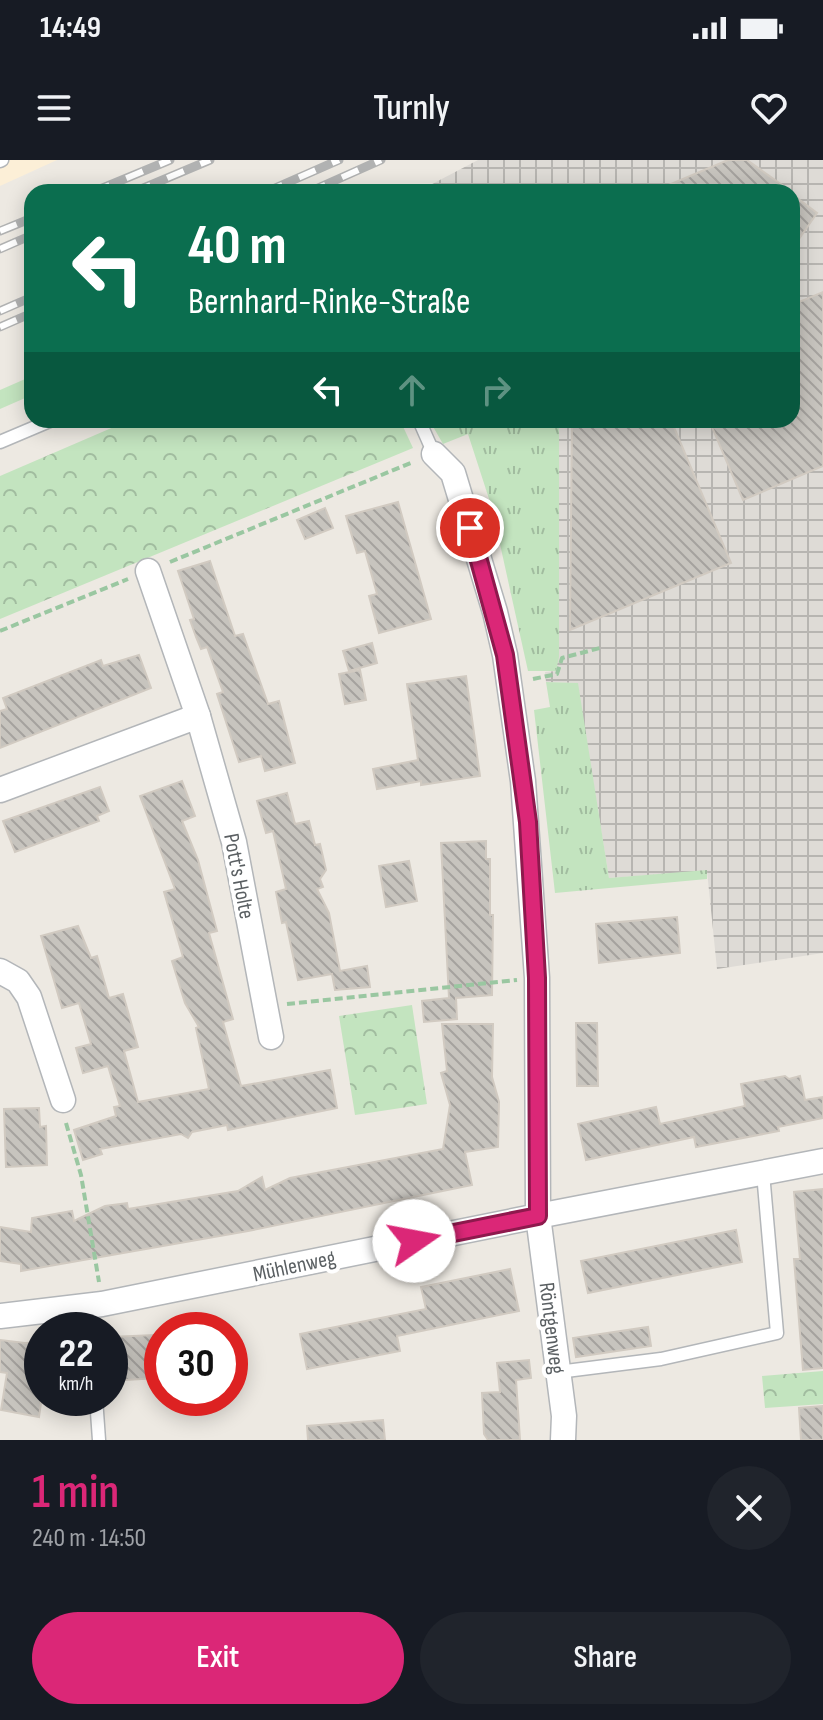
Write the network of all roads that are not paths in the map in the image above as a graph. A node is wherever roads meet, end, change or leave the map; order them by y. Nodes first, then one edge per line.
1 (33, 428) edge
2 (423, 428) edge
3 (0, 442) edge
4 (434, 454) joint
5 (148, 571) road end
6 (198, 716) junction
7 (0, 790) edge
8 (0, 971) edge
9 (271, 1037) dead end
10 (63, 1100) road end
11 (823, 1161) edge
12 (763, 1173) junction
13 (538, 1216) junction
14 (95, 1305) junction
15 (94, 1312) edge
16 (0, 1316) edge
17 (558, 1372) junction
18 (97, 1416) edge
19 (99, 1440) edge
20 (563, 1440) edge

1 - 3 lane
2 - 4 lane
4 - 13 street, Röntgenweg
5 - 6 street, Pott's Holte
6 - 7 street
6 - 9 street, Pott's Holte
8 - 10 street
11 - 12 street, Mühlenweg
12 - 13 street, Mühlenweg
12 - 17 lane
13 - 14 street, Mühlenweg
13 - 17 street, Röntgenweg
14 - 15 lane
14 - 16 street, Mühlenweg
17 - 20 street, Röntgenweg
18 - 19 lane

